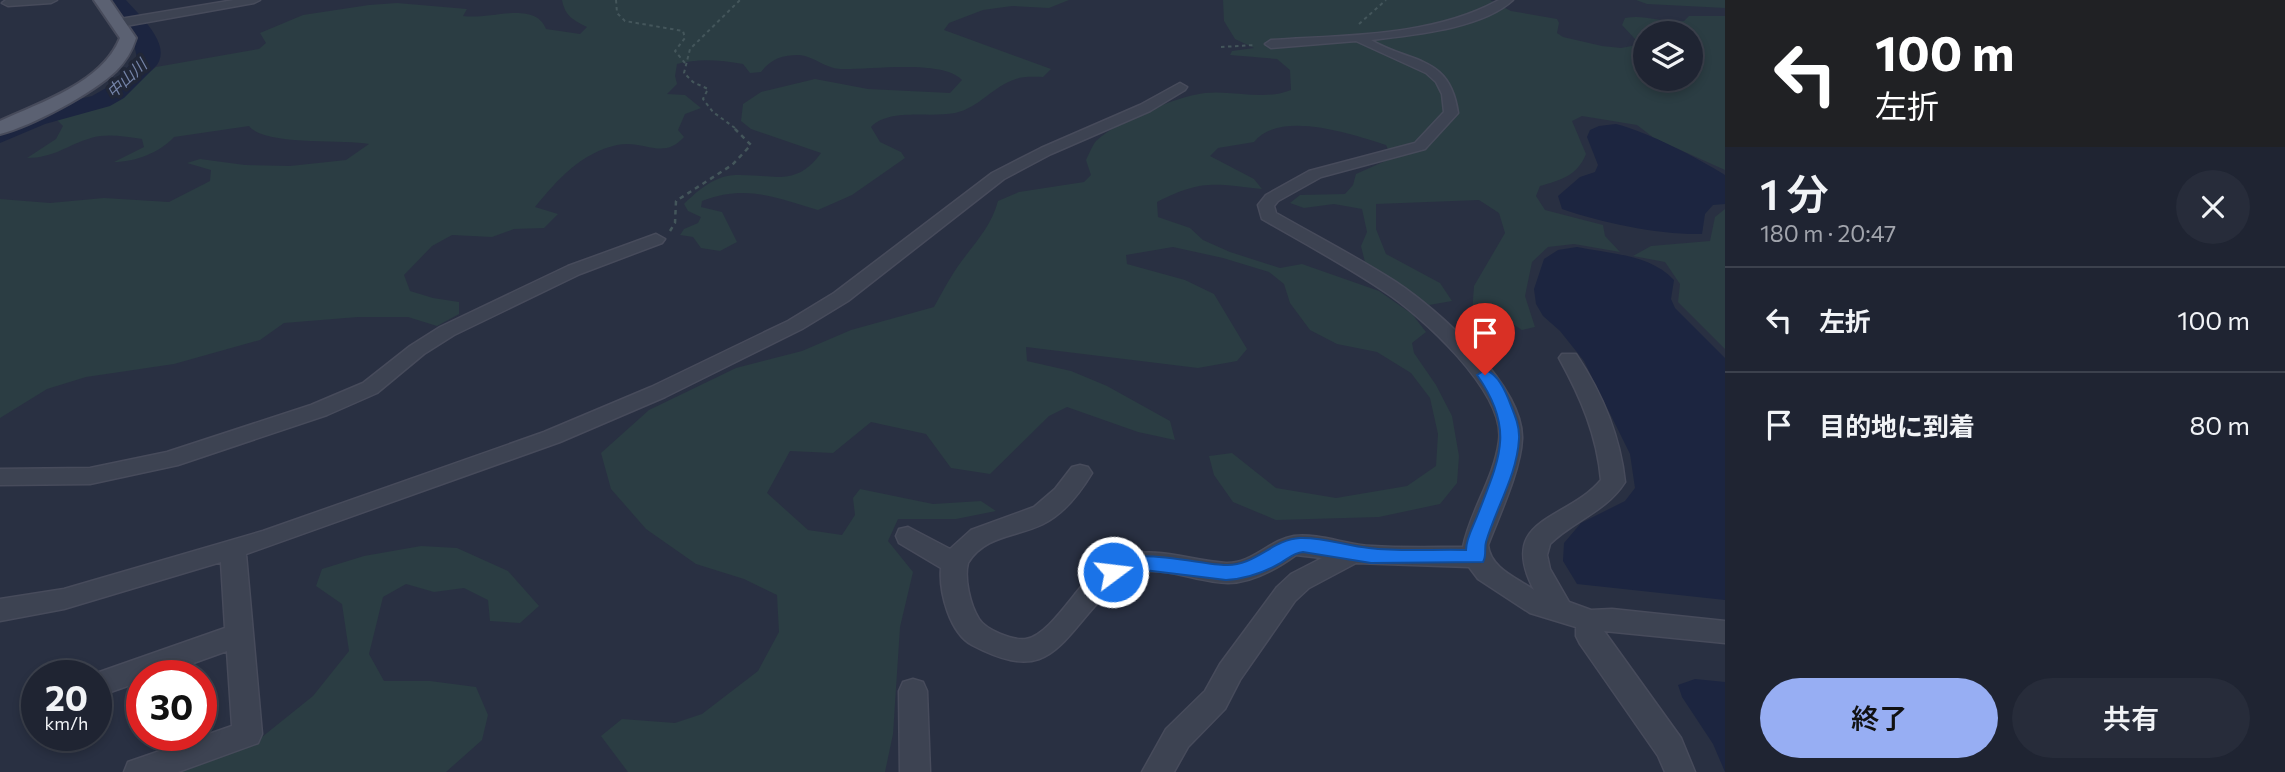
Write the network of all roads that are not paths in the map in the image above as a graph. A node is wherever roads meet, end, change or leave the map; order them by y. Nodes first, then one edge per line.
1 (51, 0) edge
2 (102, 0) edge
3 (254, 0) edge
4 (1507, 0) edge
5 (3, 5) edge
6 (131, 21) junction
7 (1358, 37) junction
8 (1271, 44) road end
9 (1180, 87) dead end
10 (4, 124) edge
11 (656, 239) road end
12 (1569, 358) dead end
13 (1080, 473) dead end
14 (0, 477) edge
15 (908, 536) dead end
16 (233, 549) junction
17 (1353, 553) junction
18 (1476, 557) junction
19 (954, 565) junction
20 (0, 610) edge
21 (1560, 610) junction
22 (1590, 621) junction
23 (1725, 632) edge
24 (240, 635) junction
25 (112, 679) edge
26 (913, 691) dead end
27 (139, 772) edge
28 (915, 772) edge
29 (1157, 772) edge
30 (1681, 772) edge

1 - 5 street
2 - 6 main road
3 - 6 street
4 - 7 street
6 - 10 main road
7 - 8 street
7 - 18 street
9 - 16 street
11 - 14 street
12 - 21 street
13 - 19 street
15 - 19 street
16 - 20 street
16 - 24 street
17 - 18 street
17 - 19 street
17 - 29 street
18 - 21 street
21 - 22 street
22 - 23 street
22 - 30 street
24 - 25 street
24 - 27 street
26 - 28 street

